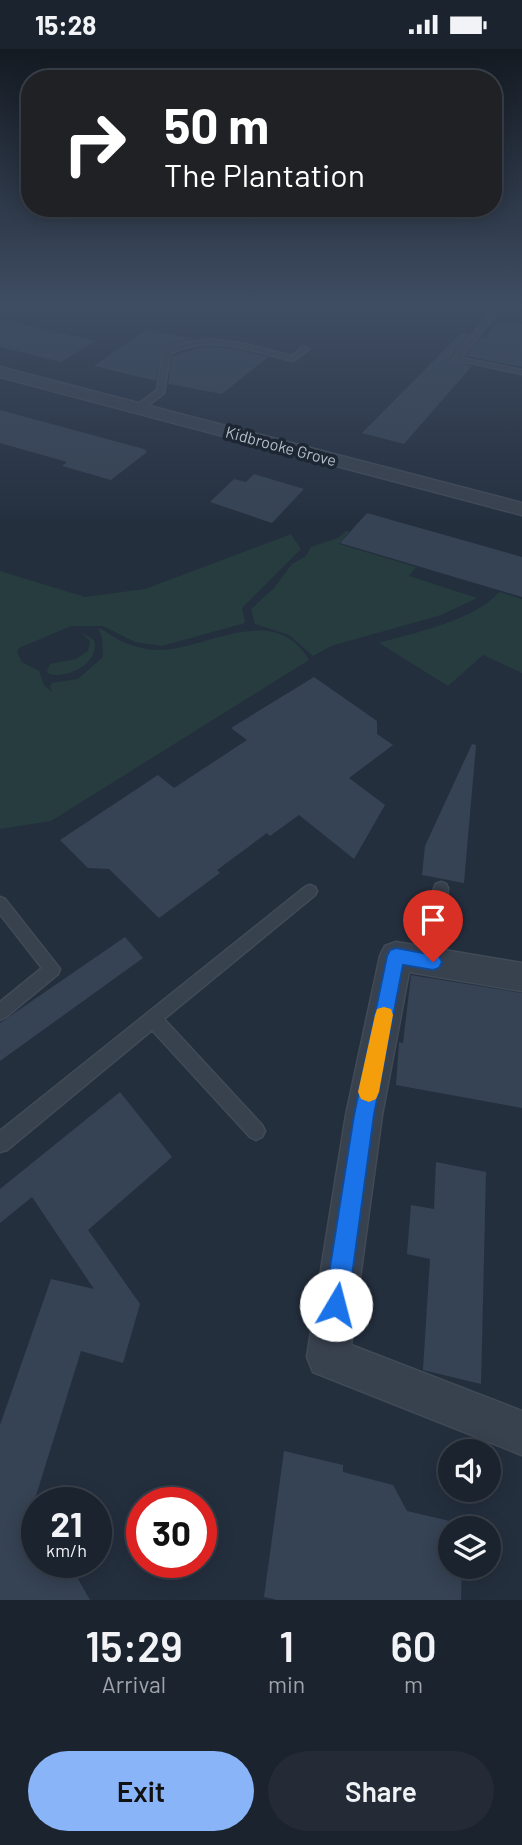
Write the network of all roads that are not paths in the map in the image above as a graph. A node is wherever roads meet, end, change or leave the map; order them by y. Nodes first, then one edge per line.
1 (25, 378) edge
2 (163, 378) edge
3 (139, 408) junction
4 (522, 509) edge
5 (441, 888) dead end
6 (310, 891) dead end
7 (0, 903) edge
8 (433, 962) junction
9 (522, 977) edge
10 (0, 1012) edge
11 (153, 1019) junction
12 (256, 1131) dead end
13 (0, 1143) edge
14 (522, 1433) edge

1 - 3 street, Kidbrooke Grove
2 - 3 lane
3 - 4 street, Kidbrooke Grove
5 - 8 lane
6 - 11 lane
7 - 10 lane
8 - 9 street
8 - 14 street
11 - 12 lane
11 - 13 lane

